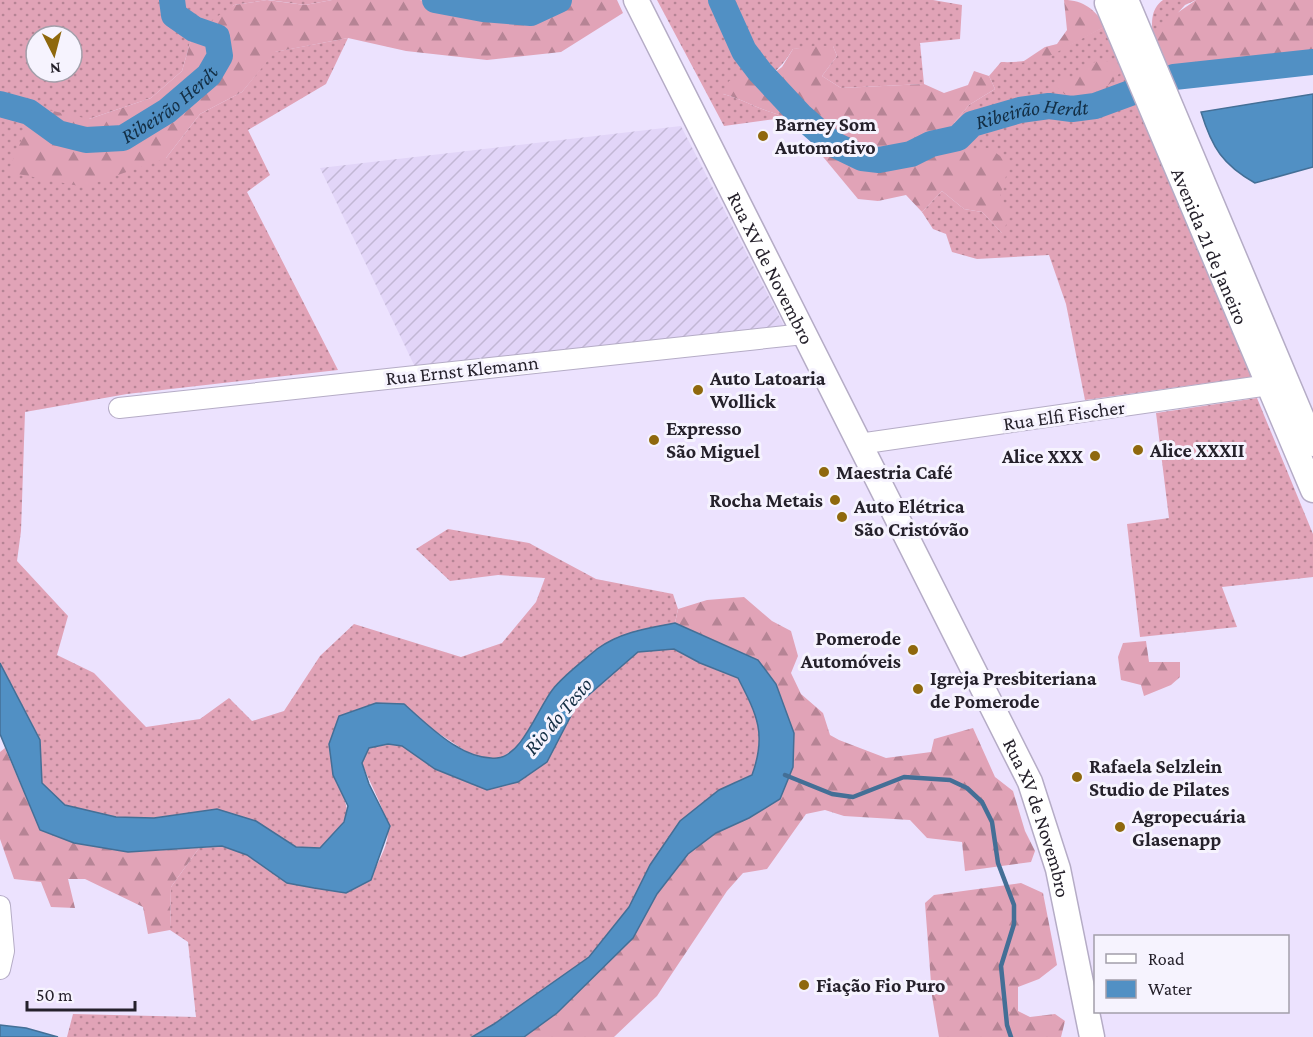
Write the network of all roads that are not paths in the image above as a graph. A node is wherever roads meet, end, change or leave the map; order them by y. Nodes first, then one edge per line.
1 (636, 0) edge
2 (1116, 1) edge
3 (1157, 97) junction
4 (804, 334) junction
5 (1269, 385) junction
6 (119, 408) dead end
7 (859, 444) junction
8 (1313, 444) edge
9 (1313, 490) edge
10 (0, 906) edge
11 (0, 969) edge
12 (1092, 1037) edge

1 - 4 main road, Rua XV de Novembro
2 - 3 main road, Avenida 21 de Janeiro
3 - 5 main road, Avenida 21 de Janeiro
3 - 8 main road, Avenida 21 de Janeiro
4 - 6 street, Rua Ernst Klemann
4 - 7 main road, Rua XV de Novembro
5 - 7 street, Rua Elfi Fischer
5 - 9 main road, Avenida 21 de Janeiro
7 - 12 main road, Rua XV de Novembro
10 - 11 street

